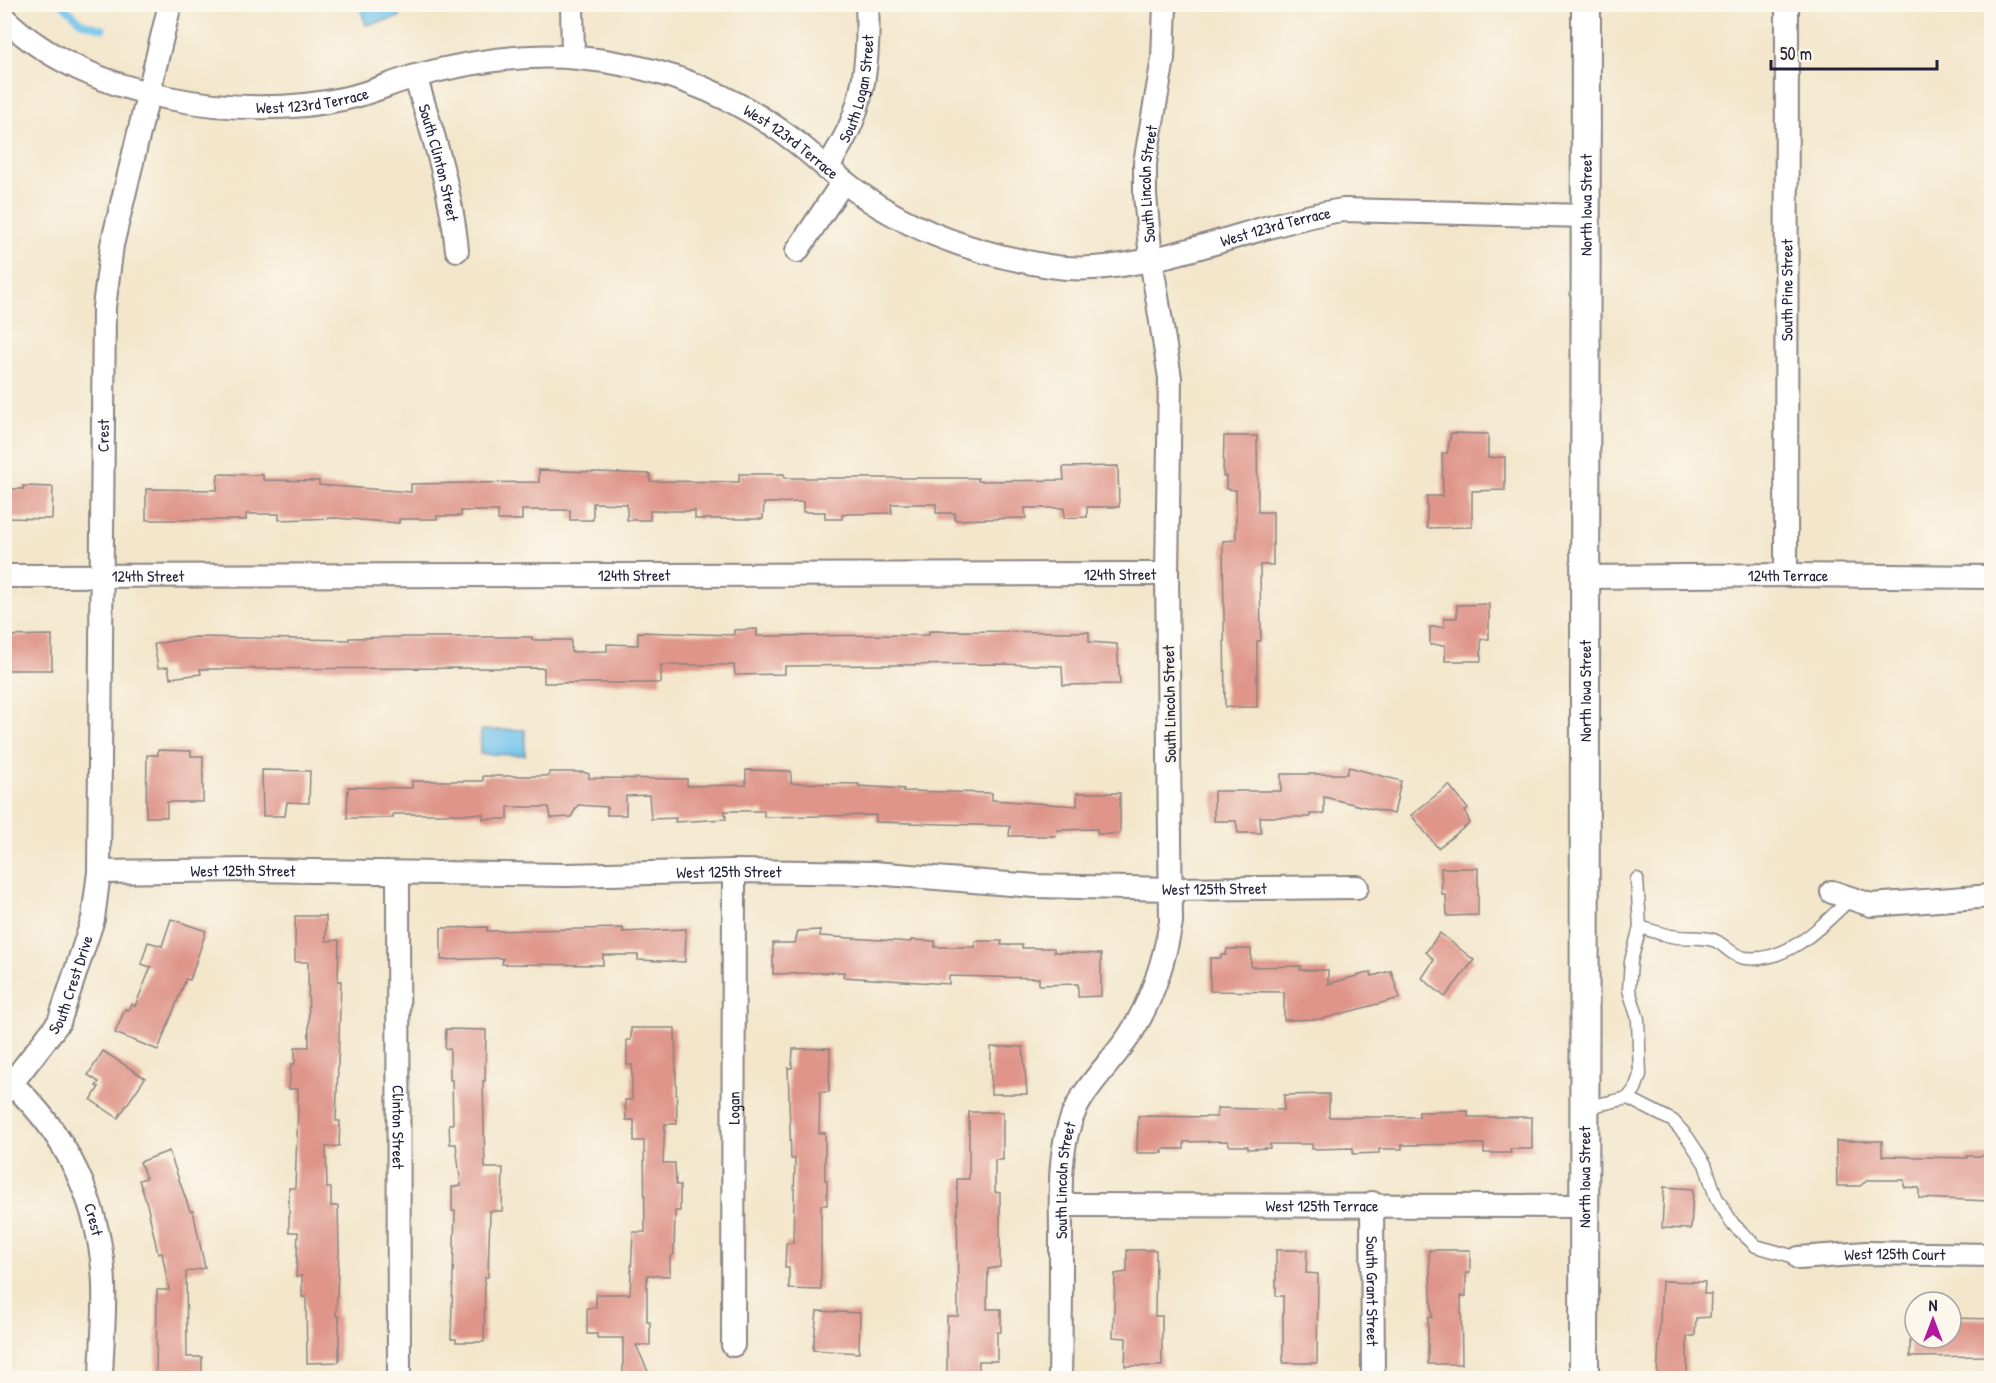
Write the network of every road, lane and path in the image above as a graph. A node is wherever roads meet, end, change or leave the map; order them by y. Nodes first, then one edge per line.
1 (170, 4) edge
2 (572, 4) edge
3 (867, 4) edge
4 (1166, 4) edge
5 (1586, 4) edge
6 (1787, 4) edge
7 (4, 18) edge
8 (573, 57) junction
9 (415, 76) junction
10 (150, 92) junction
11 (835, 176) junction
12 (1586, 216) junction
13 (457, 250) dead end
14 (797, 251) dead end
15 (1151, 259) junction
16 (1167, 574) junction
17 (1786, 574) junction
18 (4, 576) edge
19 (102, 576) junction
20 (1586, 577) junction
21 (1992, 577) edge
22 (734, 871) junction
23 (99, 872) junction
24 (398, 873) junction
25 (1637, 879) dead end
26 (1358, 887) dead end
27 (1171, 889) junction
28 (1841, 895) joint
29 (1992, 896) edge
30 (1640, 927) junction
31 (7, 1085) edge
32 (1628, 1098) junction
33 (1584, 1108) junction
34 (1372, 1203) junction
35 (1061, 1205) junction
36 (1584, 1206) junction
37 (1992, 1255) edge
38 (1799, 1258) joint
39 (733, 1345) dead end
40 (101, 1378) edge
41 (399, 1378) edge
42 (1060, 1378) edge
43 (1373, 1378) edge
44 (1584, 1378) edge

1 - 10 street, Crest
2 - 8 street
3 - 11 street, South Logan Street
4 - 15 street, South Lincoln Street
5 - 12 street, North Iowa Street
6 - 17 street, South Pine Street
7 - 10 street, West 123rd Terrace
8 - 9 street, West 123rd Terrace
8 - 11 street, West 123rd Terrace
9 - 10 street, West 123rd Terrace
9 - 13 street, South Clinton Street
10 - 19 street, Crest
11 - 14 street, South Logan Street
11 - 15 street, West 123rd Terrace
12 - 15 street, West 123rd Terrace
12 - 20 street, North Iowa Street
15 - 16 street, South Lincoln Street
16 - 19 street, 124th Street
16 - 27 street, South Lincoln Street
17 - 20 street, 124th Terrace
17 - 21 street, 124th Terrace
18 - 19 street, 124th Street
19 - 23 street, Crest
20 - 33 street, North Iowa Street
22 - 24 street, West 125th Street
22 - 27 street, West 125th Street
22 - 39 street, Logan
23 - 24 street, West 125th Street
23 - 31 street, South Crest Drive
24 - 41 street, Clinton Street
25 - 30 lane
26 - 27 street, West 125th Street
27 - 35 street, South Lincoln Street
28 - 29 street
28 - 30 lane
30 - 32 lane
31 - 40 street, Crest
32 - 33 lane
32 - 38 lane
33 - 36 street, North Iowa Street
34 - 35 street, West 125th Terrace
34 - 36 street, West 125th Terrace
34 - 43 street, South Grant Street
35 - 42 street, South Lincoln Street
36 - 44 street, North Iowa Street
37 - 38 street, West 125th Court

